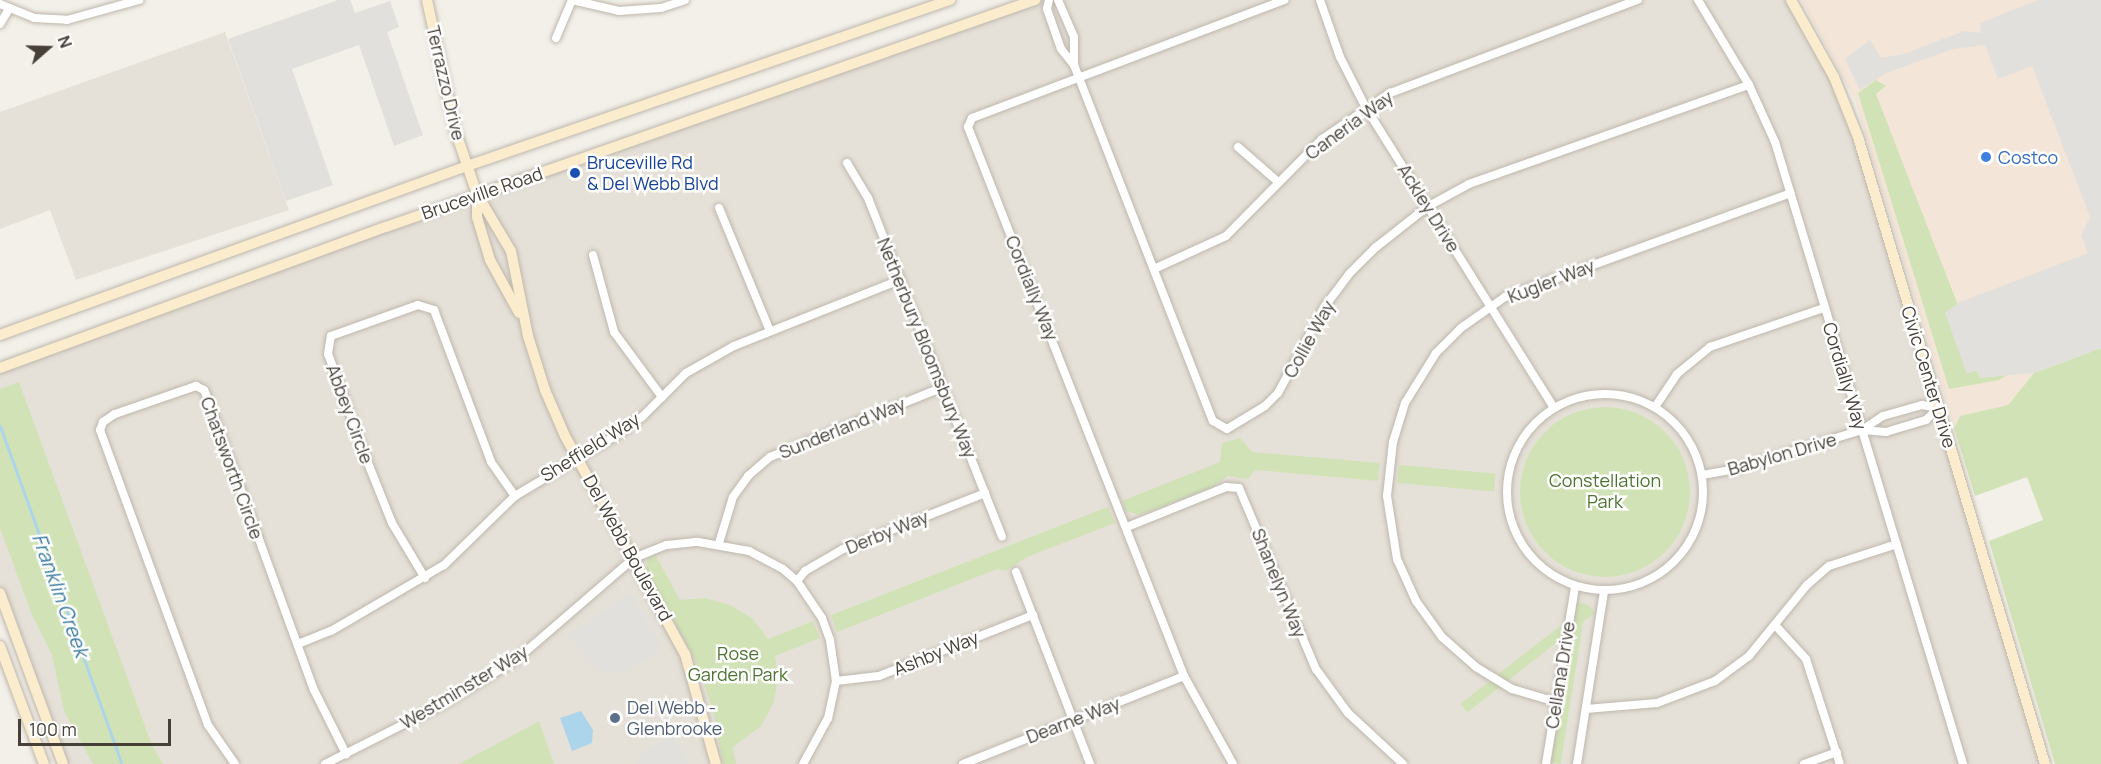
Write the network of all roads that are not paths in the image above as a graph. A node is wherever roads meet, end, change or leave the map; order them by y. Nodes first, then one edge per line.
1 (139, 0) edge
2 (428, 0) edge
3 (572, 0) edge
4 (685, 0) edge
5 (950, 0) edge
6 (1035, 0) edge
7 (1049, 0) edge
8 (1058, 0) edge
9 (1284, 0) edge
10 (1320, 0) edge
11 (1638, 0) edge
12 (1698, 0) edge
13 (1791, 0) edge
14 (0, 4) edge
15 (9, 9) junction
16 (0, 24) edge
17 (556, 38) dead end
18 (1074, 65) junction
19 (1078, 77) junction
20 (1749, 85) junction
21 (1366, 108) junction
22 (1238, 147) dead end
23 (847, 163) dead end
24 (467, 166) junction
25 (1277, 181) junction
26 (477, 194) junction
27 (1791, 194) junction
28 (1427, 207) junction
29 (719, 208) dead end
30 (593, 255) dead end
31 (1154, 269) junction
32 (900, 280) junction
33 (1491, 306) junction
34 (1824, 308) junction
35 (770, 331) junction
36 (0, 335) edge
37 (528, 336) junction
38 (0, 368) edge
39 (943, 387) junction
40 (662, 396) junction
41 (1554, 408) junction
42 (1655, 408) junction
43 (1938, 408) junction
44 (1862, 430) junction
45 (577, 457) junction
46 (1702, 474) junction
47 (985, 493) junction
48 (515, 495) junction
49 (1127, 527) junction
50 (1002, 536) dead end
51 (719, 543) junction
52 (1897, 544) junction
53 (634, 558) junction
54 (1016, 572) dead end
55 (425, 578) junction
56 (797, 581) junction
57 (1575, 586) junction
58 (1604, 591) junction
59 (0, 593) edge
60 (1033, 615) junction
61 (1776, 627) junction
62 (298, 644) junction
63 (0, 646) edge
64 (1184, 676) junction
65 (32, 680) junction
66 (836, 681) junction
67 (15, 687) junction
68 (1556, 702) junction
69 (1586, 709) junction
70 (1074, 719) junction
71 (1837, 752) junction
72 (346, 754) junction
73 (809, 762) edge
74 (44, 764) edge
75 (63, 764) edge
76 (235, 764) edge
77 (325, 764) edge
78 (716, 764) edge
79 (963, 764) edge
80 (1090, 764) edge
81 (1233, 764) edge
82 (1403, 764) edge
83 (1546, 764) edge
84 (1577, 764) edge
85 (1804, 764) edge
86 (1840, 764) edge
87 (1963, 764) edge
88 (2045, 764) edge

1 - 15 street
2 - 24 main road, Terrazzo Drive
3 - 4 street
3 - 17 street
5 - 24 main road, Bruceville Road
6 - 26 main road, Bruceville Road
7 - 18 street, Collie Way
8 - 18 street, Collie Way
9 - 19 street, Cordially Way
10 - 21 street, Ackley Drive
11 - 21 street, Caneria Way
12 - 20 street, Cordially Way
13 - 43 main road, Civic Center Drive
14 - 15 street
15 - 16 street
18 - 19 street, Collie Way
19 - 31 street, Collie Way
19 - 49 street, Cordially Way
20 - 27 street, Cordially Way
20 - 28 street, Collie Way
21 - 25 street, Caneria Way
21 - 28 street, Ackley Drive
22 - 25 street
23 - 32 street, Netherbury Bloomsbury Way
24 - 26 main road, Del Webb Boulevard
24 - 36 main road, Bruceville Road
25 - 31 street, Caneria Way
26 - 37 main road, Del Webb Boulevard
26 - 37 main road, Del Webb Boulevard
26 - 38 main road, Bruceville Road
27 - 33 street, Kugler Way
27 - 34 street, Cordially Way
28 - 31 street, Collie Way
28 - 33 street, Ackley Drive
29 - 35 street
30 - 40 street
32 - 35 street, Sheffield Way
32 - 39 street, Netherbury Bloomsbury Way
33 - 41 street, Ackley Drive
33 - 68 street, Kugler Way
34 - 42 street
34 - 44 street, Cordially Way
35 - 40 street, Sheffield Way
37 - 45 main road, Del Webb Boulevard
39 - 47 street, Netherbury Bloomsbury Way
39 - 51 street, Sunderland Way
40 - 45 street, Sheffield Way
41 - 42 street
41 - 57 street
42 - 46 street
43 - 44 street, Babylon Drive
43 - 44 street, Babylon Drive
43 - 88 main road, Civic Center Drive
44 - 46 street, Babylon Drive
44 - 52 street, Cordially Way
45 - 48 street, Sheffield Way
45 - 53 main road, Del Webb Boulevard
46 - 58 street
47 - 50 street, Netherbury Bloomsbury Way
47 - 56 street, Derby Way
48 - 55 street, Sheffield Way
48 - 55 street, Abbey Circle
49 - 64 street, Cordially Way
49 - 82 street, Shanelyn Way
51 - 53 street, Westminster Way
51 - 56 street, Westminster Way
52 - 61 street
52 - 87 street, Cordially Way
53 - 72 street, Westminster Way
53 - 78 main road, Del Webb Boulevard
54 - 60 street
55 - 62 street, Sheffield Way
56 - 66 street, Westminster Way
57 - 58 street
57 - 68 street, Cellana Drive
58 - 69 street, Cellana Drive
59 - 65 main road
60 - 66 street, Ashby Way
60 - 70 street
61 - 69 street
61 - 71 street
62 - 72 street, Chatsworth Circle
62 - 76 street, Chatsworth Circle
63 - 67 main road
64 - 70 street, Dearne Way
64 - 81 street, Cordially Way
65 - 67 main road
65 - 75 main road
66 - 73 street, Westminster Way
67 - 74 main road
68 - 83 street, Cellana Drive
69 - 84 street, Cellana Drive
70 - 79 street, Dearne Way
70 - 80 street
71 - 85 street
71 - 86 street
72 - 77 street, Westminster Way

